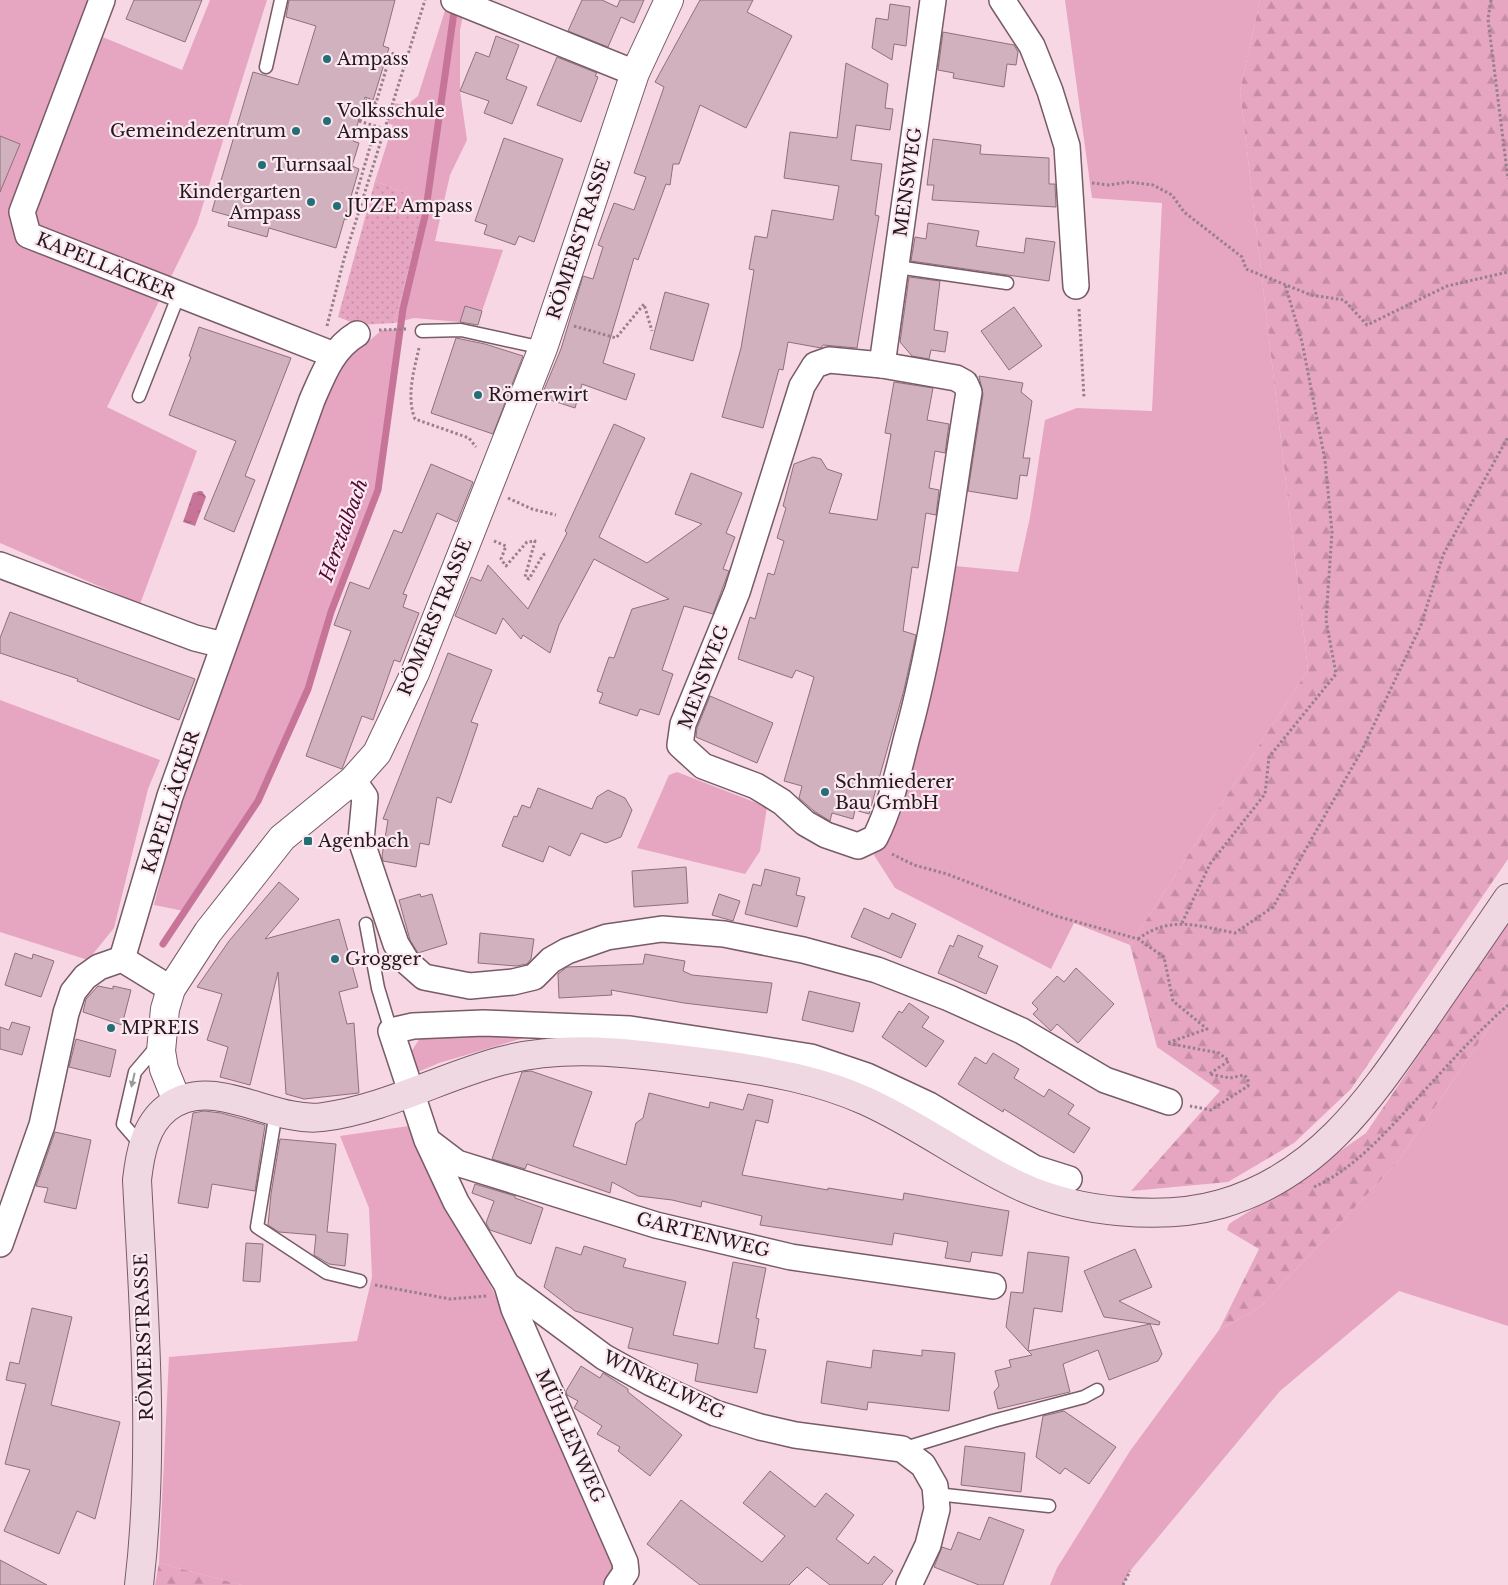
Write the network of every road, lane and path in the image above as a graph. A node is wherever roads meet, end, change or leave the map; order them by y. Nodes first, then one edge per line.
1 (102, 0) edge
2 (281, 0) edge
3 (425, 0) edge
4 (669, 0) edge
5 (932, 0) edge
6 (1002, 0) edge
7 (1491, 0) edge
8 (457, 2) edge
9 (407, 60) junction
10 (266, 66) dead end
11 (635, 74) junction
12 (385, 130) junction
13 (380, 143) junction
14 (1508, 179) edge
15 (1109, 185) dead end
16 (345, 218) dead end
17 (896, 267) junction
18 (1508, 272) edge
19 (1007, 283) dead end
20 (1285, 284) junction
21 (1076, 286) joint
22 (179, 294) junction
23 (552, 320) junction
24 (382, 330) dead end
25 (422, 331) junction
26 (652, 331) dead end
27 (345, 344) junction
28 (543, 348) junction
29 (882, 365) junction
30 (139, 396) dead end
31 (1084, 398) dead end
32 (1508, 437) edge
33 (477, 450) dead end
34 (488, 489) junction
35 (556, 515) dead end
36 (471, 530) junction
37 (547, 553) dead end
38 (0, 565) edge
39 (223, 645) junction
40 (353, 780) junction
41 (866, 842) junction
42 (1508, 898) edge
43 (1182, 923) junction
44 (366, 924) dead end
45 (1138, 939) junction
46 (122, 959) junction
47 (171, 989) junction
48 (391, 1031) junction
49 (162, 1042) junction
50 (409, 1092) junction
51 (177, 1102) junction
52 (1169, 1102) joint
53 (276, 1112) junction
54 (427, 1140) junction
55 (143, 1147) junction
56 (1070, 1180) dead end
57 (6, 1212) edge
58 (0, 1244) edge
59 (360, 1281) joint
60 (508, 1285) junction
61 (993, 1286) dead end
62 (1097, 1390) dead end
63 (902, 1449) junction
64 (936, 1494) junction
65 (1048, 1506) dead end
66 (1130, 1571) dead end
67 (138, 1585) edge
68 (617, 1585) edge
69 (909, 1585) edge
70 (1123, 1585) edge

1 - 22 street, KAPELLÄCKER
2 - 10 lane
3 - 9 path
4 - 11 street, RÖMERSTRASSE
5 - 17 street, MENSWEG
6 - 21 street
7 - 14 path
8 - 11 street
9 - 12 path
9 - 12 path
11 - 23 street, RÖMERSTRASSE
12 - 13 path
13 - 16 path
13 - 27 path
15 - 20 path
17 - 19 lane
17 - 29 street, MENSWEG
18 - 20 path
20 - 43 path
21 - 31 path
22 - 27 street, KAPELLÄCKER
22 - 30 lane
23 - 26 path
23 - 28 street, RÖMERSTRASSE
24 - 25 path
25 - 28 lane
25 - 33 path
27 - 39 street, KAPELLÄCKER
28 - 34 street, RÖMERSTRASSE
29 - 41 street, MENSWEG
29 - 41 street, MENSWEG
32 - 43 path
34 - 35 path
34 - 36 street, RÖMERSTRASSE
36 - 37 path
36 - 40 street, RÖMERSTRASSE
38 - 39 street
39 - 46 street, KAPELLÄCKER
40 - 47 street, RÖMERSTRASSE
40 - 52 street
41 - 45 path
42 - 50 main road, RÖMERSTRASSE
43 - 45 path
44 - 48 lane
45 - 52 path
46 - 47 street
46 - 57 street
47 - 49 street, RÖMERSTRASSE
48 - 50 street
48 - 56 street
49 - 51 street, RÖMERSTRASSE
49 -> 55 lane
50 - 53 main road, RÖMERSTRASSE
50 - 54 street, WINKELWEG
51 - 53 main road, RÖMERSTRASSE
51 - 55 main road, RÖMERSTRASSE
53 - 59 lane
54 - 60 street, WINKELWEG
54 - 61 street, GARTENWEG
55 - 67 main road, RÖMERSTRASSE
57 - 58 street
59 - 60 path
60 - 63 street, WINKELWEG
60 - 68 street, MÜHLENWEG
62 - 63 lane
63 - 64 street, WINKELWEG
64 - 65 lane
64 - 69 street, WINKELWEG
66 - 70 path

